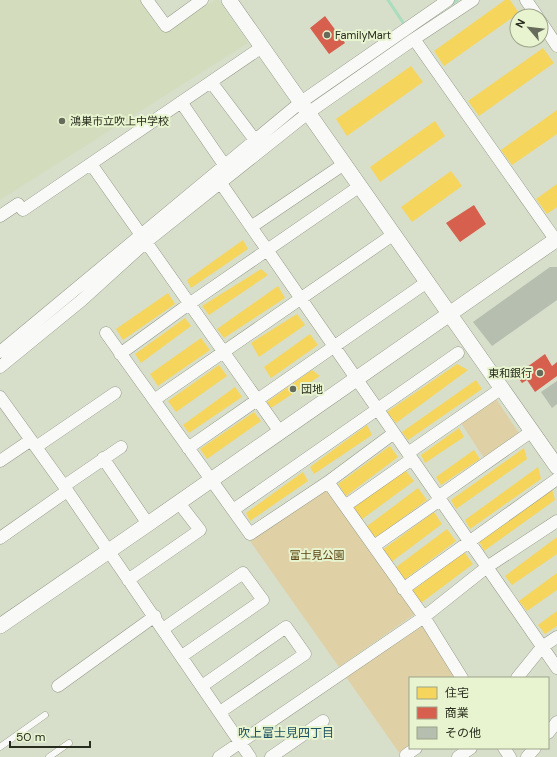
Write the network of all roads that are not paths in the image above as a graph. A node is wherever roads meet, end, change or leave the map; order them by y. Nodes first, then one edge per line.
1 (147, 0) edge
2 (202, 0) edge
3 (229, 0) edge
4 (448, 0) edge
5 (473, 0) edge
6 (549, 34) edge
7 (414, 39) junction
8 (557, 46) edge
9 (262, 47) junction
10 (211, 82) junction
11 (181, 102) junction
12 (305, 108) junction
13 (255, 140) junction
14 (90, 164) junction
15 (344, 164) junction
16 (225, 166) junction
17 (220, 182) junction
18 (360, 186) junction
19 (0, 216) edge
20 (251, 227) junction
21 (394, 234) junction
22 (143, 238) junction
23 (557, 241) edge
24 (267, 250) junction
25 (427, 282) junction
26 (301, 299) junction
27 (189, 304) junction
28 (449, 314) junction
29 (106, 334) dead end
30 (334, 347) junction
31 (0, 352) edge
32 (223, 352) junction
33 (458, 353) dead end
34 (120, 354) junction
35 (0, 367) edge
36 (356, 379) junction
37 (502, 388) junction
38 (115, 393) dead end
39 (154, 400) junction
40 (257, 400) junction
41 (1, 401) edge
42 (377, 409) junction
43 (532, 431) junction
44 (280, 432) junction
45 (394, 433) junction
46 (34, 444) junction
47 (120, 447) dead end
48 (188, 448) junction
49 (410, 456) junction
50 (103, 458) junction
51 (0, 461) edge
52 (557, 467) edge
53 (557, 479) edge
54 (211, 480) junction
55 (328, 482) junction
56 (66, 488) junction
57 (439, 498) junction
58 (179, 503) junction
59 (346, 506) junction
60 (233, 510) junction
61 (557, 521) edge
62 (148, 524) junction
63 (0, 538) edge
64 (469, 541) junction
65 (374, 546) junction
66 (108, 551) junction
67 (487, 567) junction
68 (128, 580) junction
69 (403, 588) junction
70 (155, 616) junction
71 (424, 617) junction
72 (0, 626) edge
73 (163, 629) junction
74 (557, 637) edge
75 (542, 647) junction
76 (182, 656) junction
77 (557, 668) edge
78 (461, 677) edge
79 (518, 677) edge
80 (58, 686) dead end
81 (202, 686) junction
82 (220, 712) junction
83 (45, 715) dead end
84 (323, 721) dead end
85 (557, 722) edge
86 (549, 732) edge
87 (240, 742) junction
88 (69, 743) dead end
89 (0, 746) edge
90 (415, 749) edge
91 (470, 749) edge
92 (534, 749) edge
93 (49, 757) edge
94 (219, 757) edge
95 (250, 757) edge
96 (271, 757) edge
97 (407, 757) edge
98 (458, 757) edge
99 (527, 757) edge

1 - 2 street
3 - 9 street
4 - 12 street
5 - 7 street
6 - 8 street
7 - 12 street
7 - 23 street
9 - 10 street
9 - 12 street
10 - 11 street
10 - 13 street
11 - 14 street
11 - 16 street
12 - 13 street
12 - 15 street
12 - 17 street
13 - 16 street
14 - 19 street
14 - 22 street
15 - 18 street
15 - 20 street
16 - 22 street
17 - 20 street
17 - 22 street
18 - 21 street
18 - 24 street
20 - 24 street
21 - 25 street
21 - 26 street
22 - 27 street
22 - 31 street
22 - 35 street
23 - 28 street
24 - 26 street
24 - 27 street
25 - 28 street
25 - 30 street
26 - 30 street
26 - 32 street
27 - 32 street
27 - 34 street
28 - 36 street
28 - 37 street
29 - 34 street
30 - 36 street
30 - 40 street
32 - 39 street
32 - 40 street
33 - 42 street
34 - 39 street
36 - 42 street
36 - 44 street
37 - 43 street
37 - 49 street
38 - 46 street
39 - 48 street
40 - 44 street
40 - 48 street
41 - 46 street
42 - 45 street
42 - 60 street
43 - 52 street
43 - 57 street
44 - 54 street
45 - 49 street
45 - 55 street
46 - 51 street
46 - 56 street
47 - 50 street
48 - 54 street
49 - 57 street
49 - 59 street
50 - 56 street
50 - 62 street
53 - 64 street
54 - 58 street
54 - 60 street
55 - 59 street
55 - 60 street
56 - 63 street
56 - 66 street
57 - 64 street
57 - 65 street
58 - 62 street
58 - 68 street
59 - 65 street
61 - 67 street
62 - 66 street
64 - 67 street
64 - 69 street
65 - 69 street
66 - 68 street
66 - 72 street
67 - 71 street
67 - 75 street
68 - 70 street
69 - 71 street
70 - 73 street
70 - 80 street
71 - 78 street
71 - 87 street
73 - 76 street
73 - 76 street
74 - 75 street
75 - 77 street
75 - 79 street
76 - 81 street
81 - 82 street
81 - 82 street
82 - 87 street
83 - 89 lane
84 - 96 street
85 - 86 street
87 - 94 street
87 - 95 street
88 - 93 lane
90 - 97 street
91 - 98 street
92 - 99 street

